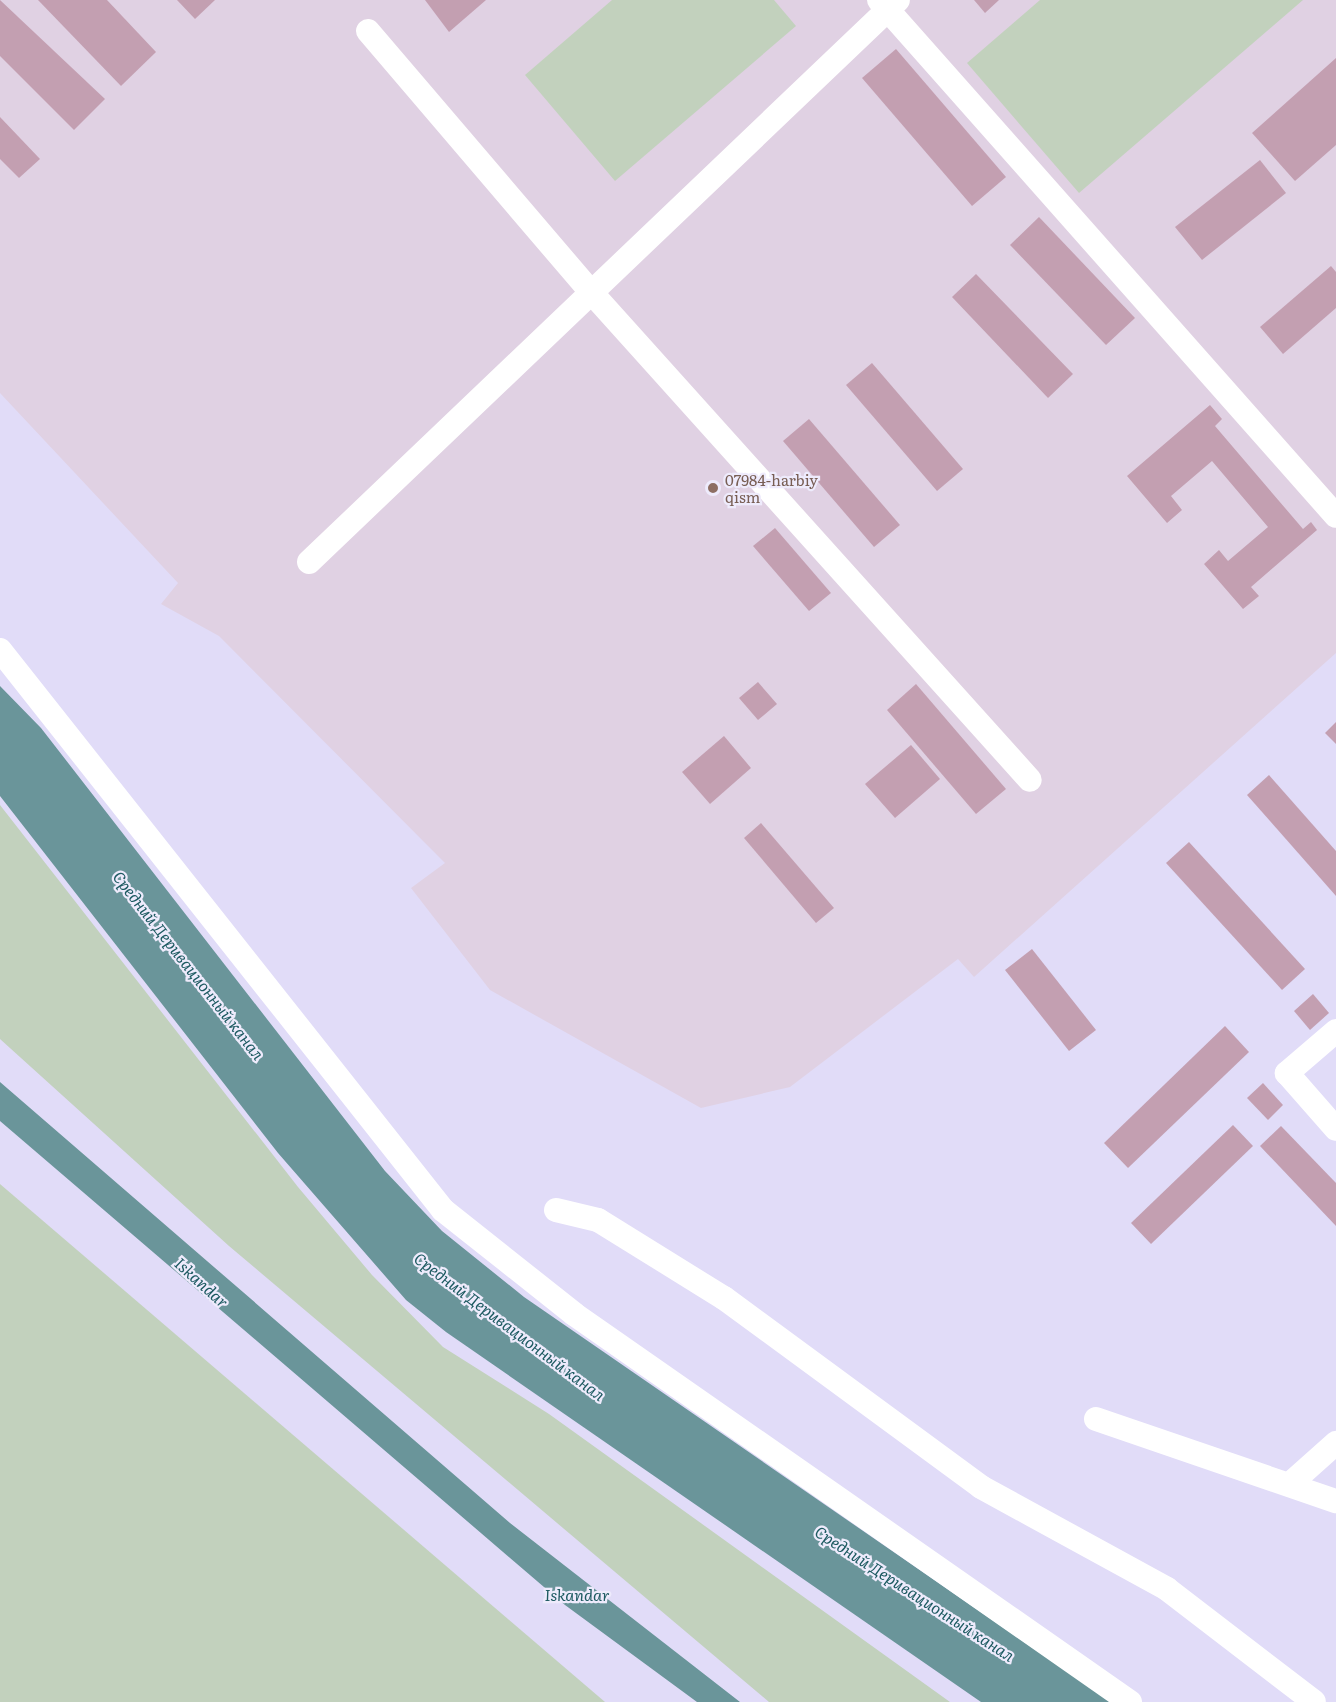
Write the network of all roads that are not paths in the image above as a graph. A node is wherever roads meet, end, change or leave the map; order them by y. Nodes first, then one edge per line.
1 (888, 3) edge
2 (368, 31) dead end
3 (591, 292) junction
4 (1336, 516) edge
5 (309, 562) dead end
6 (0, 650) edge
7 (1030, 780) dead end
8 (1336, 1031) edge
9 (1336, 1129) edge
10 (556, 1210) dead end
11 (1096, 1419) dead end
12 (1336, 1443) edge
13 (1290, 1484) junction
14 (1336, 1501) edge
15 (1130, 1702) edge
16 (1314, 1702) edge

1 - 3 street
1 - 4 street
2 - 3 street
3 - 5 street
3 - 7 street
6 - 15 street
8 - 9 street
10 - 16 street
11 - 13 street
12 - 13 street
13 - 14 street

